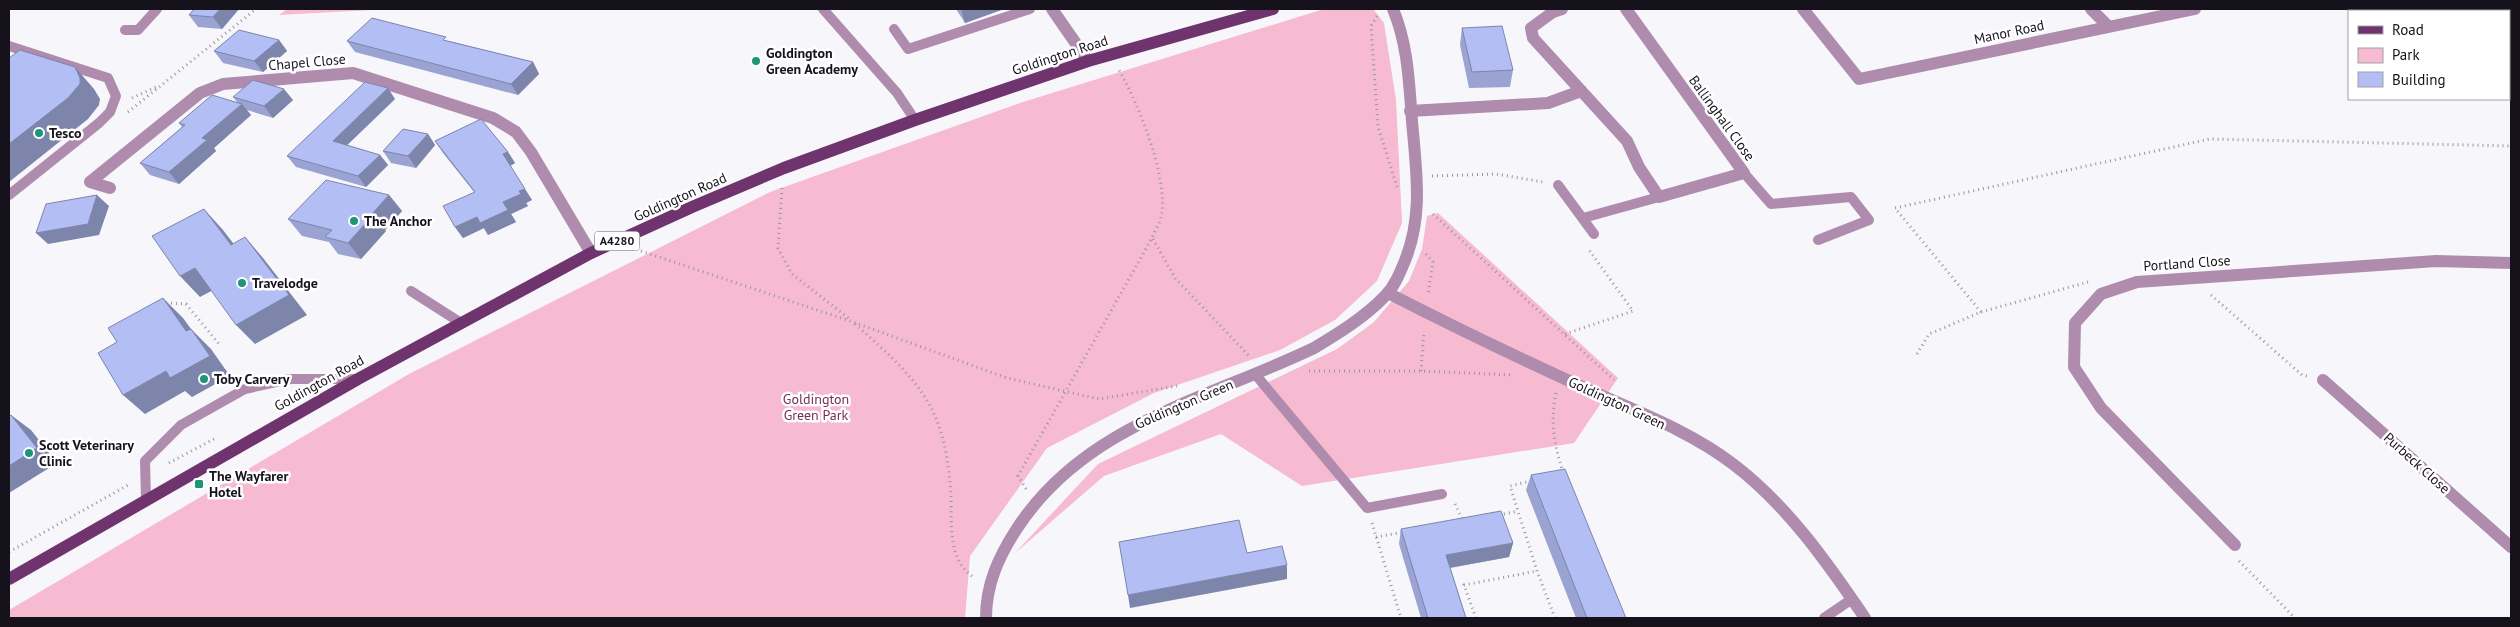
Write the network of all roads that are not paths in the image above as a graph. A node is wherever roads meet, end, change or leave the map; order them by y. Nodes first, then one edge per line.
1 (156, 9) edge
2 (823, 9) edge
3 (1030, 9) edge
4 (1052, 9) edge
5 (1272, 9) edge
6 (1393, 9) edge
7 (1562, 9) edge
8 (1626, 9) edge
9 (1803, 9) edge
10 (2091, 9) edge
11 (2195, 9) edge
12 (2108, 26) junction
13 (894, 29) dead end
14 (125, 30) dead end
15 (9, 46) edge
16 (1088, 61) junction
17 (1581, 91) junction
18 (1410, 110) junction
19 (915, 120) junction
20 (1744, 174) junction
21 (1558, 185) road end
22 (110, 188) dead end
23 (9, 195) edge
24 (1659, 197) junction
25 (1582, 218) junction
26 (1594, 234) road end
27 (1818, 240) dead end
28 (591, 252) junction
29 (2511, 263) edge
30 (411, 291) dead end
31 (1388, 293) junction
32 (460, 323) junction
33 (1260, 372) junction
34 (358, 379) junction
35 (2322, 380) road end
36 (1442, 494) dead end
37 (146, 500) junction
38 (2236, 545) road end
39 (2511, 547) edge
40 (9, 579) edge
41 (1852, 599) junction
42 (986, 618) edge
43 (1824, 618) edge
44 (1865, 618) edge

1 - 14 lane
2 - 19 lane
3 - 13 lane
4 - 16 street
5 - 16 main road, Goldington Road / A4280
6 - 18 street, Goldington Green
7 - 17 street
8 - 20 street, Ballinghall Close
9 - 12 street, Manor Road
10 - 12 street
11 - 12 street, Manor Road
15 - 23 lane
16 - 19 main road, Goldington Road / A4280
17 - 18 street
17 - 24 street
18 - 31 street, Goldington Green
19 - 28 main road, Goldington Road / A4280
20 - 24 street, Ballinghall Close
20 - 27 lane
21 - 25 lane
22 - 28 street, Chapel Close
24 - 25 lane, Ballinghall Close
25 - 26 lane
28 - 32 main road, Goldington Road / A4280
29 - 38 street, Portland Close
30 - 32 lane
31 - 33 street, Goldington Green
31 - 41 street, Goldington Green
32 - 34 main road, Goldington Road / A4280
33 - 36 lane
33 - 42 street, Goldington Green
34 - 37 main road, Goldington Road / A4280
34 - 37 lane
35 - 39 street, Purbeck Close
37 - 40 main road, Goldington Road / A4280
41 - 43 lane
41 - 44 street, Goldington Green

